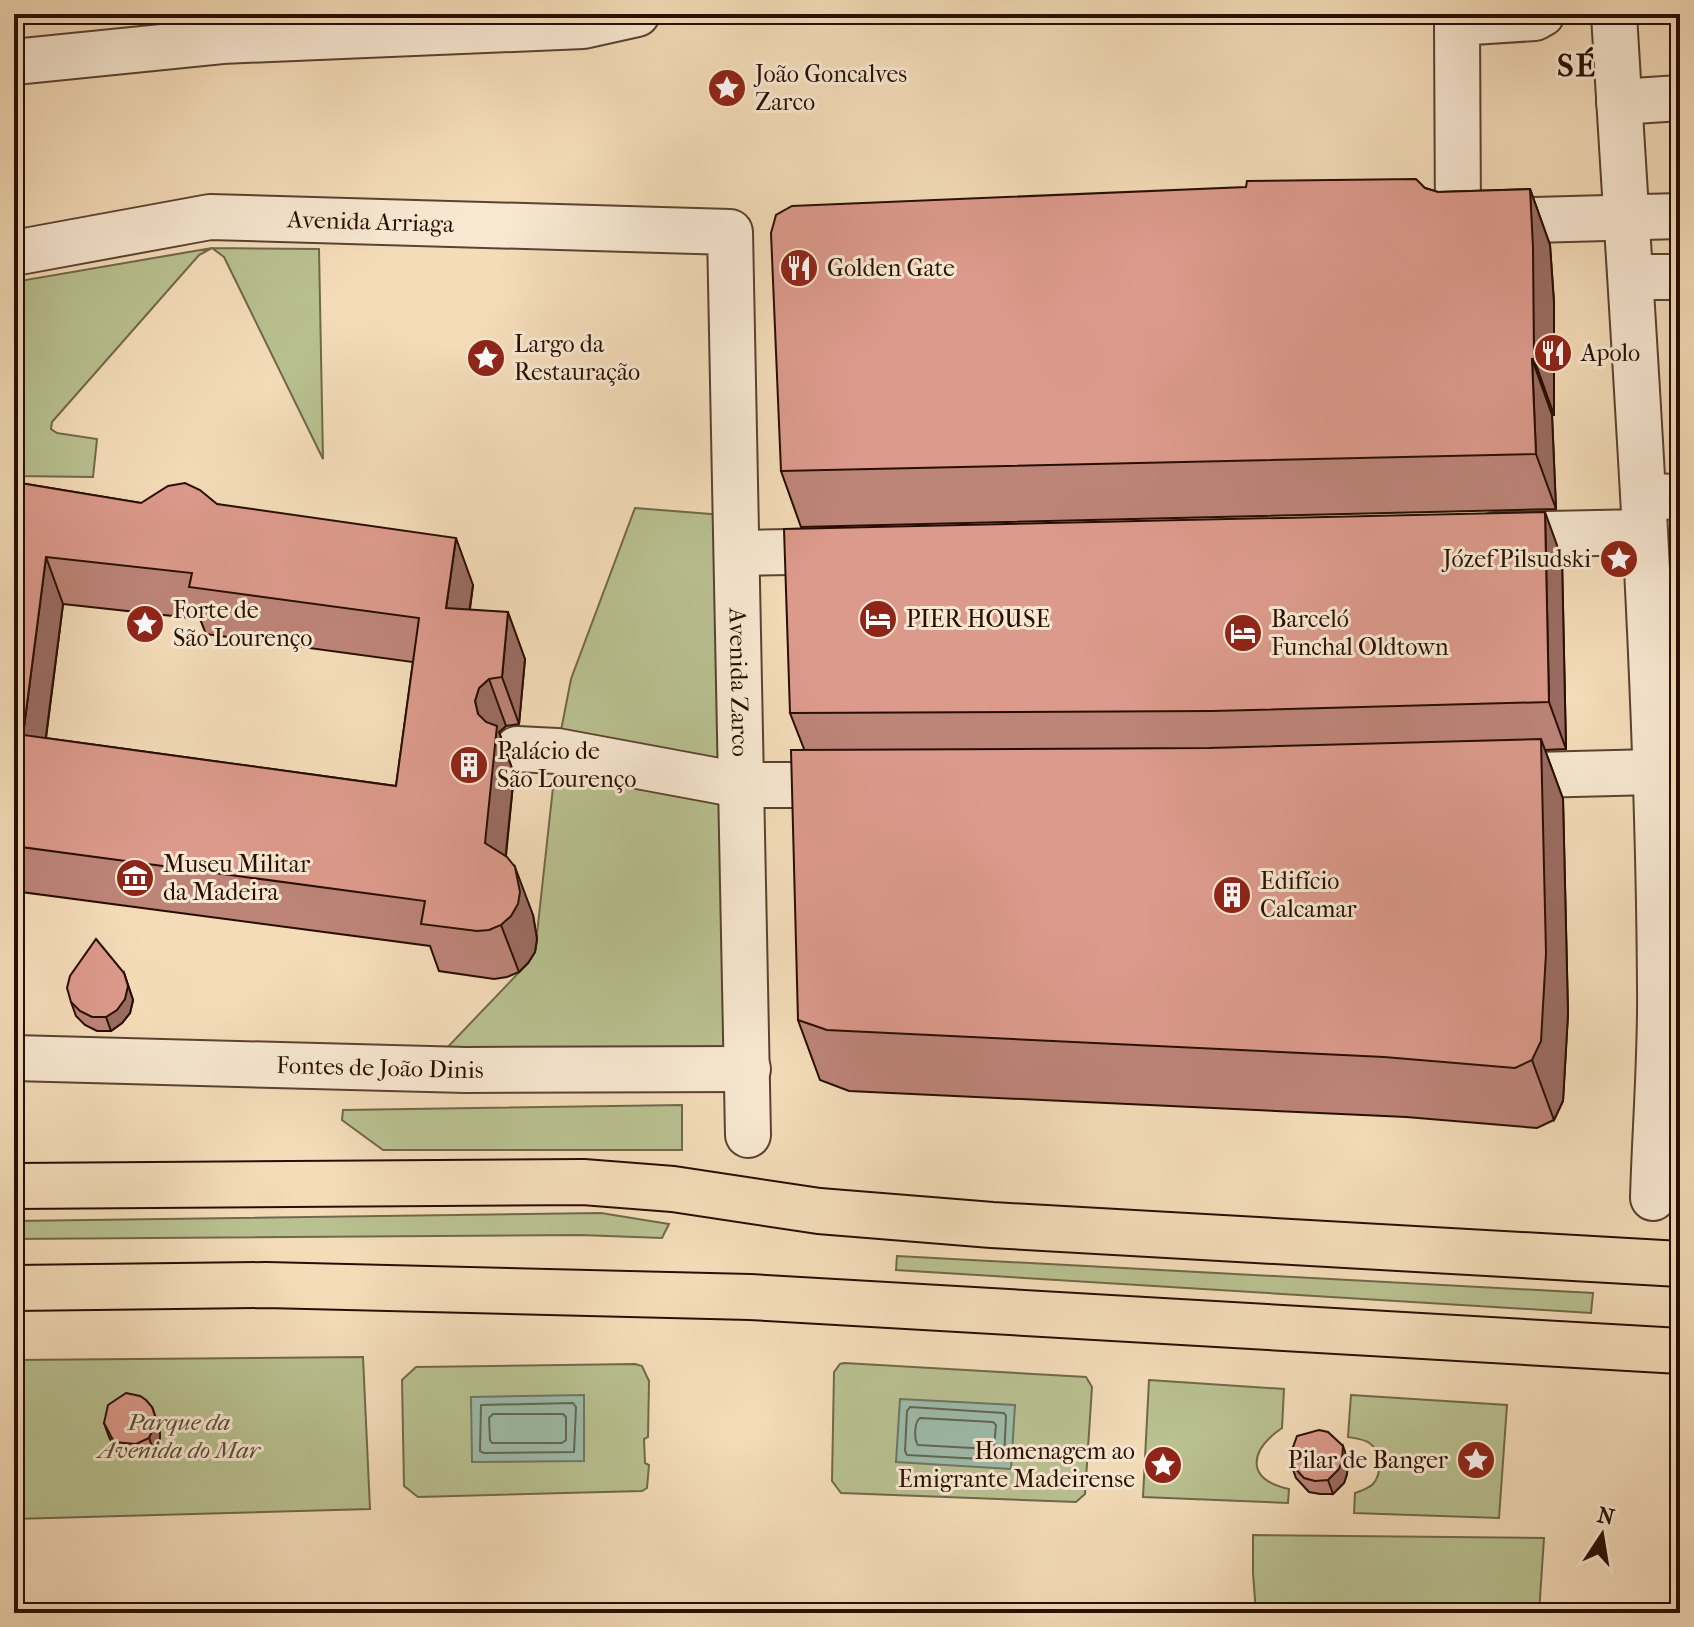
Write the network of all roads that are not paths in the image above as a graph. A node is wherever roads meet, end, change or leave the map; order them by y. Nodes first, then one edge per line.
1 (637, 14) edge
2 (1542, 14) edge
3 (1614, 14) edge
4 (14, 62) edge
5 (1680, 98) edge
6 (1619, 102) junction
7 (1680, 216) edge
8 (1628, 217) junction
9 (730, 232) joint
10 (14, 253) edge
11 (1631, 277) junction
12 (1680, 277) edge
13 (1656, 508) edge
14 (1453, 536) edge
15 (880, 550) edge
16 (737, 553) junction
17 (1667, 722) edge
18 (517, 749) dead end
19 (1654, 772) junction
20 (1450, 777) edge
21 (740, 785) junction
22 (895, 785) edge
23 (14, 1058) edge
24 (748, 1069) junction
25 (748, 1135) dead end
26 (14, 1186) edge
27 (1653, 1198) dead end
28 (1680, 1264) edge
29 (14, 1288) edge
30 (1680, 1351) edge

1 - 4 street
2 - 8 street
3 - 6 street
5 - 6 street
6 - 8 street
7 - 8 street
8 - 11 street
9 - 10 street, Avenida Arriaga
9 - 16 street, Avenida Zarco
11 - 12 street
11 - 13 street
13 - 14 street
13 - 17 street
15 - 16 street
16 - 21 street, Avenida Zarco
17 - 19 street
18 - 21 street
19 - 20 street
19 - 27 street
21 - 22 street
21 - 24 street, Avenida Zarco
23 - 24 street, Fontes de João Dinis
24 - 25 street, Avenida Zarco
26 - 28 main road
29 - 30 main road

